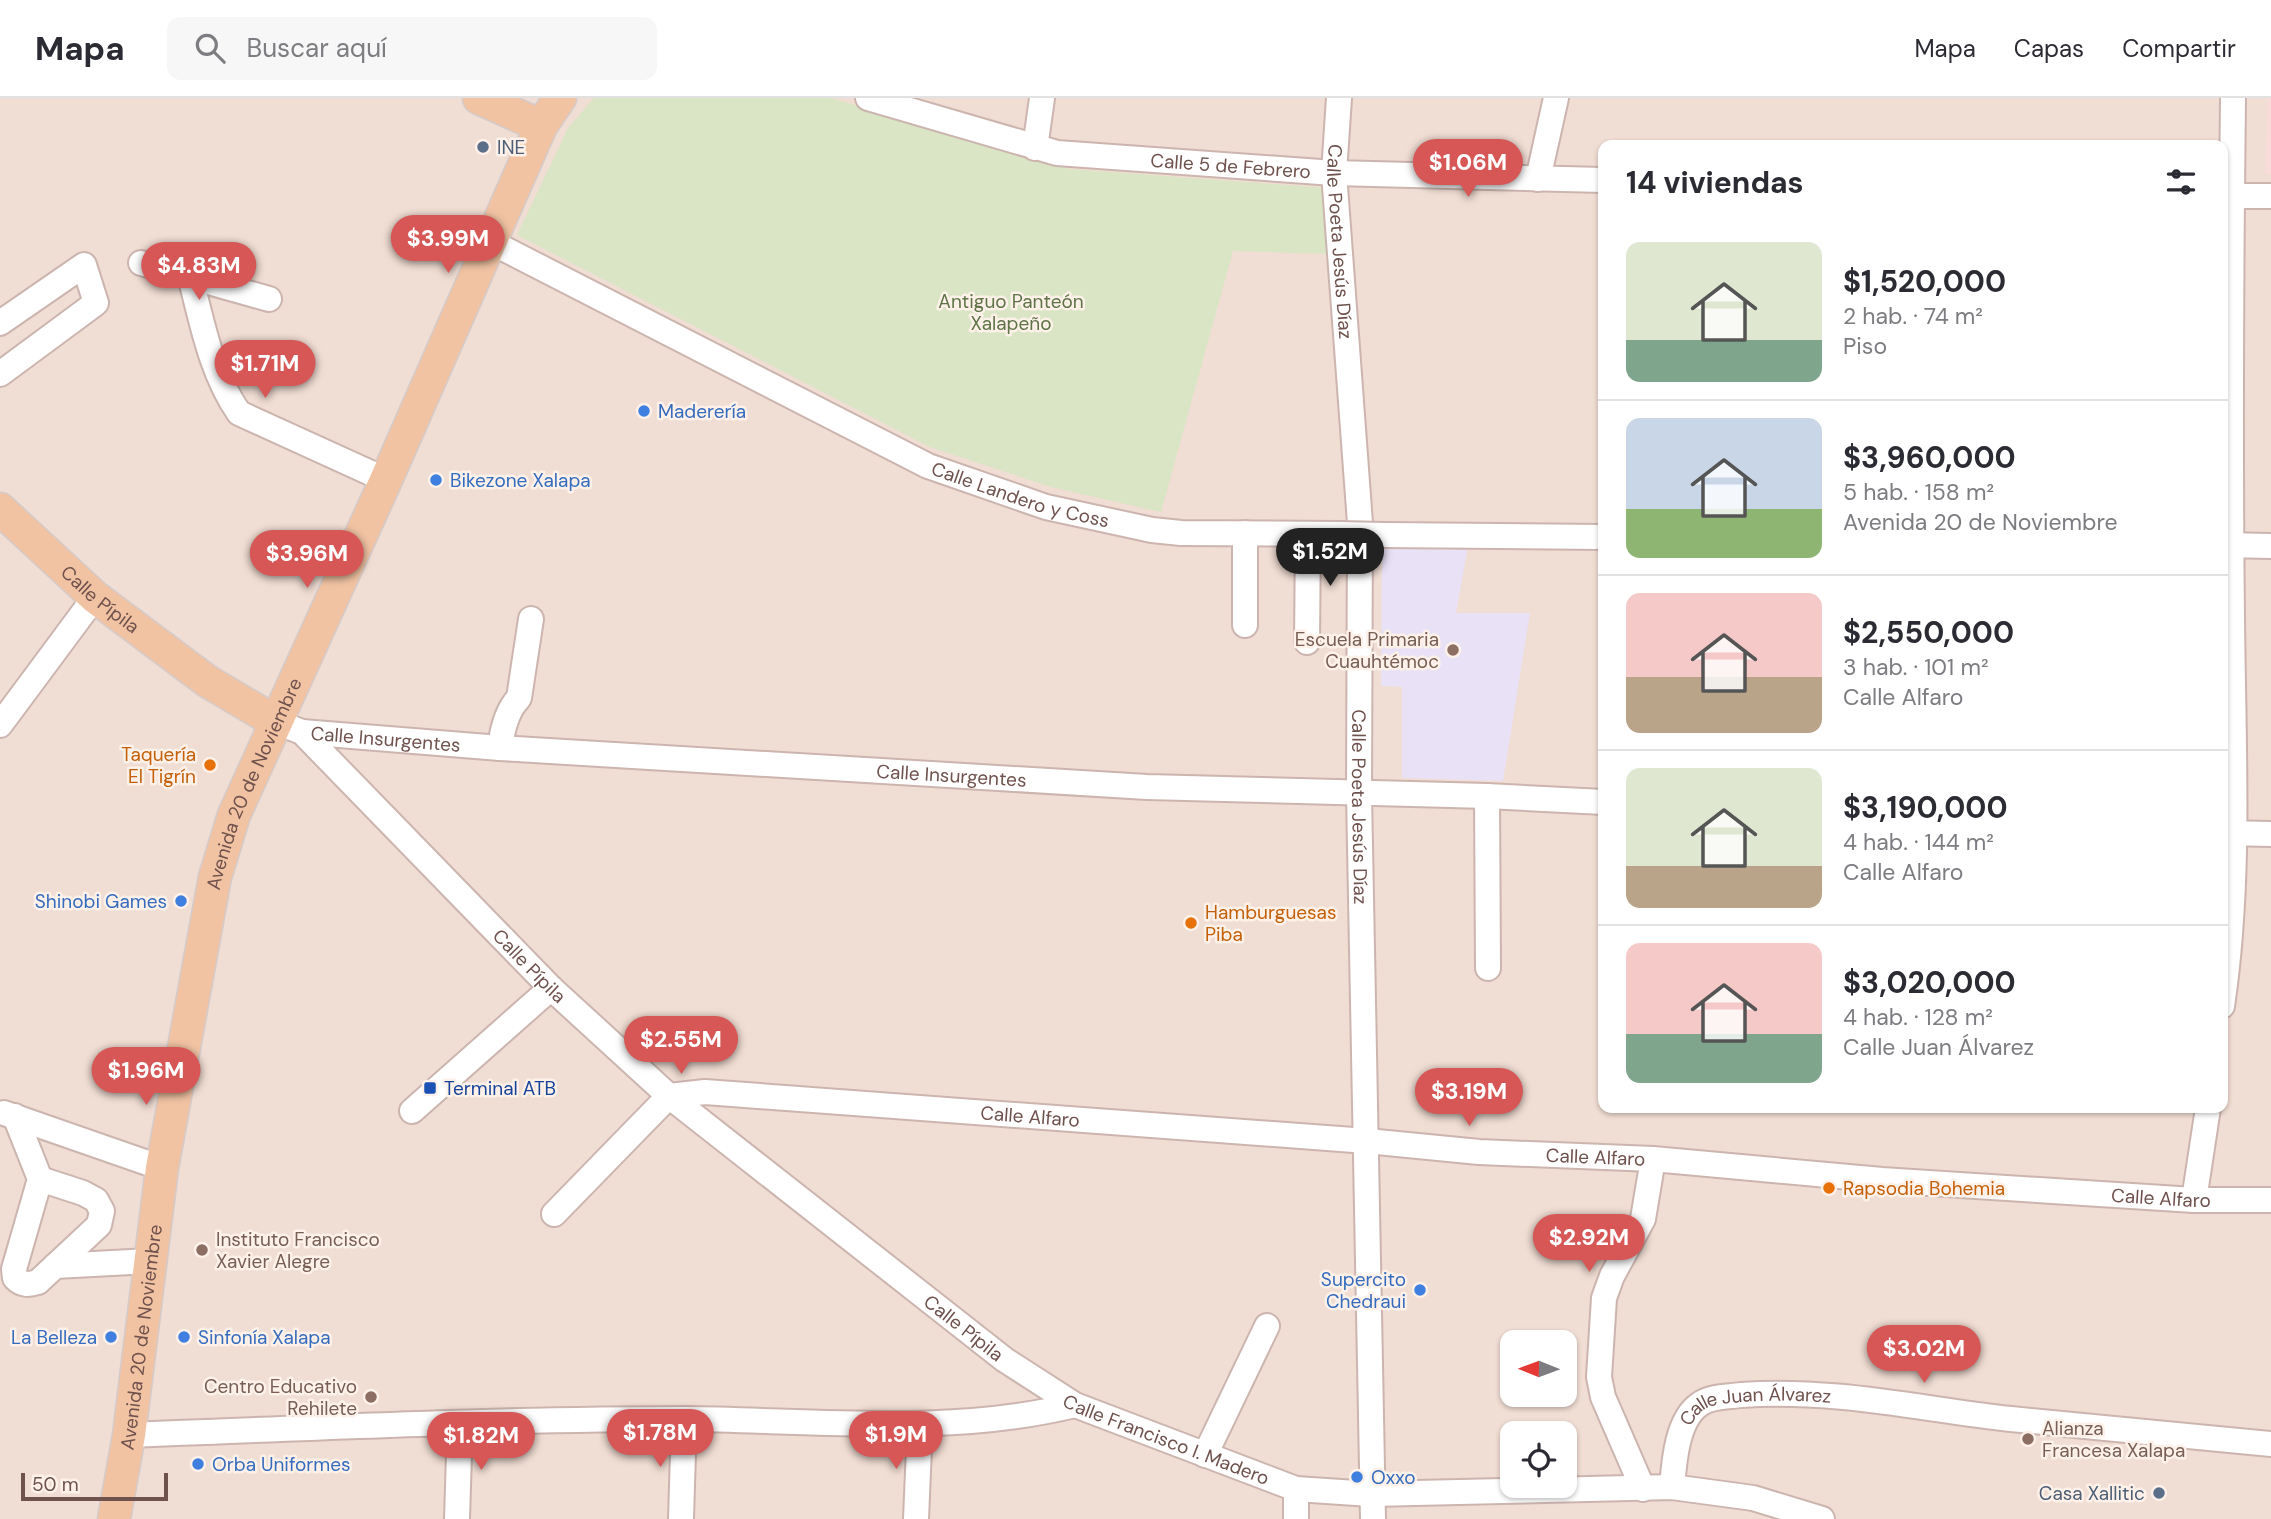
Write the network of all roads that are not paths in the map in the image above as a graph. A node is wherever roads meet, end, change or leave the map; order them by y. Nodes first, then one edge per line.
1 (479, 98) edge
2 (560, 98) edge
3 (868, 98) edge
4 (1042, 98) edge
5 (1339, 98) edge
6 (1556, 98) edge
7 (2233, 98) edge
8 (541, 126) junction
9 (1035, 148) junction
10 (1334, 173) junction
11 (1538, 179) junction
12 (1598, 180) edge
13 (2228, 180) edge
14 (2228, 196) edge
15 (2271, 197) edge
16 (491, 242) junction
17 (141, 262) dead end
18 (190, 276) junction
19 (269, 299) dead end
20 (0, 323) edge
21 (0, 374) edge
22 (386, 480) junction
23 (0, 509) edge
24 (1245, 533) junction
25 (1308, 534) junction
26 (1598, 537) edge
27 (2228, 545) edge
28 (2271, 546) edge
29 (95, 597) junction
30 (531, 619) dead end
31 (1245, 625) dead end
32 (1307, 642) dead end
33 (0, 725) edge
34 (289, 727) junction
35 (499, 748) junction
36 (1359, 794) junction
37 (1487, 796) junction
38 (1598, 802) edge
39 (2228, 834) edge
40 (2271, 834) edge
41 (1488, 968) dead end
42 (2228, 969) edge
43 (551, 988) junction
44 (669, 1096) junction
45 (412, 1111) dead end
46 (2207, 1113) edge
47 (8, 1114) edge
48 (1367, 1141) junction
49 (1653, 1159) junction
50 (162, 1168) junction
51 (40, 1179) junction
52 (2194, 1200) junction
53 (2271, 1200) edge
54 (554, 1214) dead end
55 (150, 1261) junction
56 (55, 1266) junction
57 (1267, 1326) dead end
58 (1075, 1405) junction
59 (684, 1419) junction
60 (460, 1423) junction
61 (920, 1424) junction
62 (129, 1435) junction
63 (2271, 1444) edge
64 (1205, 1455) junction
65 (1672, 1487) junction
66 (1296, 1489) junction
67 (1643, 1489) junction
68 (1371, 1494) junction
69 (114, 1519) edge
70 (457, 1519) edge
71 (681, 1519) edge
72 (916, 1519) edge
73 (1296, 1519) edge
74 (1373, 1519) edge
75 (1822, 1519) edge

1 - 8 main road
2 - 8 main road, Avenida 20 de Noviembre
3 - 9 street, Calle 5 de Febrero
4 - 9 street
5 - 10 street, Calle Poeta Jesús Díaz
6 - 11 street
7 - 13 street
8 - 16 main road, Avenida 20 de Noviembre
9 - 10 street, Calle 5 de Febrero
10 - 11 street, Calle 5 de Febrero
10 - 36 street, Calle Poeta Jesús Díaz
11 - 12 street, Calle 5 de Febrero
14 - 15 street
16 - 22 main road, Avenida 20 de Noviembre
16 - 24 street, Calle Landero y Coss
17 - 18 street
18 - 19 street
18 - 22 street
20 - 21 street
22 - 34 main road, Avenida 20 de Noviembre
23 - 29 main road, Calle Pípila
24 - 25 street, Calle Landero y Coss
24 - 31 street
25 - 26 street, Calle Landero y Coss, bridge
25 - 32 street
27 - 28 street
29 - 33 street
29 - 34 main road, Calle Pípila
30 - 35 street
34 - 35 street, Calle Insurgentes
34 - 43 street, Calle Pípila
34 - 50 main road, Avenida 20 de Noviembre
35 - 36 street, Calle Insurgentes
36 - 37 street, Calle Insurgentes
36 - 48 street, Calle Poeta Jesús Díaz
37 - 38 street, Calle Insurgentes
37 - 41 street
39 - 40 street
39 - 42 street
43 - 44 street, Calle Pípila
43 - 45 street
44 - 48 street, Calle Alfaro
44 - 54 street
44 - 58 street, Calle Pípila
46 - 52 street
47 - 50 street
47 - 51 street
48 - 49 street, Calle Alfaro
48 - 68 street, Calle Poeta Jesús Díaz
49 - 52 street, Calle Alfaro
49 - 67 street
50 - 55 main road, Avenida 20 de Noviembre
51 - 56 street
51 - 56 street
52 - 53 street, Calle Alfaro
55 - 56 street
55 - 62 main road, Avenida 20 de Noviembre
57 - 64 street
58 - 61 street, Calle Francisco I. Madero
58 - 64 street, Calle Francisco I. Madero
59 - 60 street, Calle Francisco I. Madero
59 - 61 street, Calle Francisco I. Madero
59 - 71 street
60 - 62 street, Calle Francisco I. Madero
60 - 70 street
61 - 72 street
62 - 69 main road, Avenida 20 de Noviembre
63 - 65 street, Calle Juan Álvarez
64 - 66 street, Calle Francisco I. Madero
65 - 67 street, Calle Francisco I. Madero
65 - 75 street, Calle Francisco I. Madero
66 - 68 street, Calle Francisco I. Madero
66 - 73 street
67 - 68 street, Calle Francisco I. Madero
68 - 74 street, Calle Poeta Jesús Díaz

